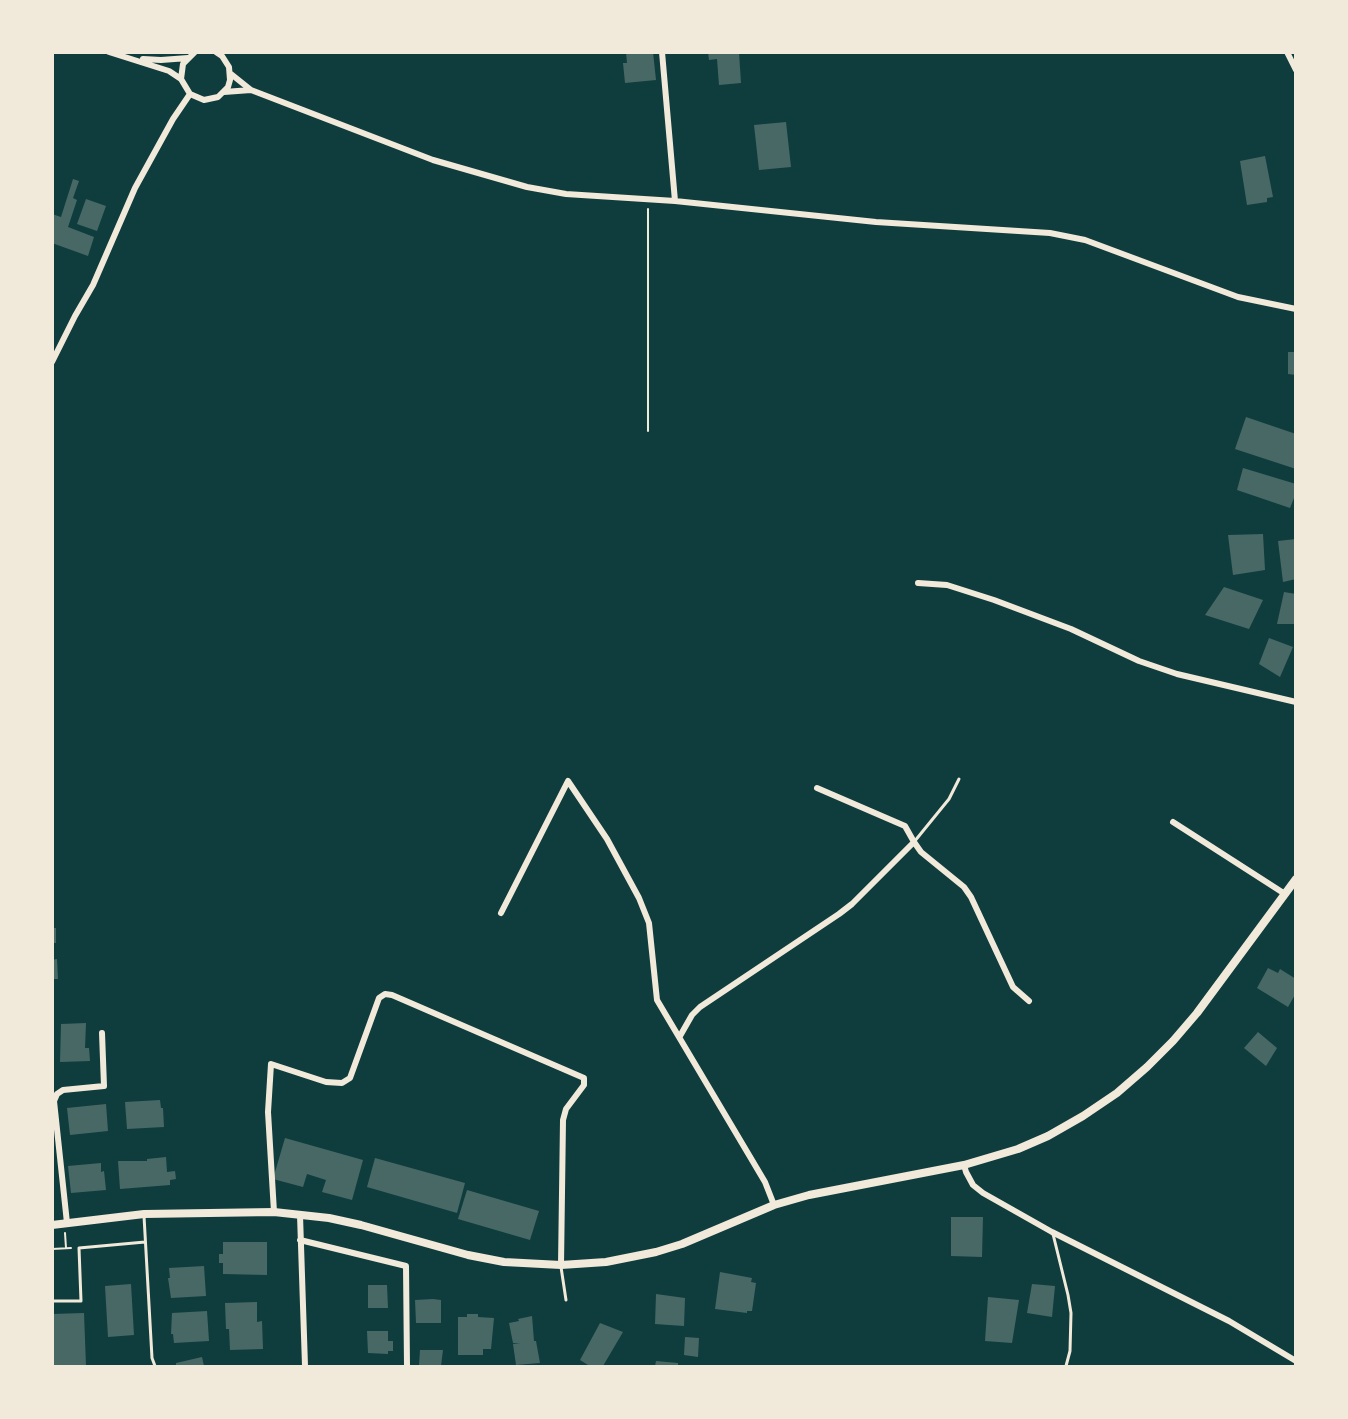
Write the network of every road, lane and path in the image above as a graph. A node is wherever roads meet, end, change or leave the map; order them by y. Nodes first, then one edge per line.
1 (109, 52) edge
2 (195, 52) edge
3 (216, 52) edge
4 (662, 52) edge
5 (1287, 52) edge
6 (188, 58) junction
7 (134, 59) junction
8 (1296, 70) edge
9 (231, 74) junction
10 (181, 80) junction
11 (251, 90) junction
12 (224, 92) junction
13 (190, 94) junction
14 (648, 199) junction
15 (675, 201) junction
16 (1296, 309) edge
17 (52, 362) edge
18 (648, 431) dead end
19 (918, 583) dead end
20 (1296, 702) edge
21 (959, 779) dead end
22 (817, 788) dead end
23 (1173, 822) dead end
24 (914, 842) junction
25 (1296, 879) edge
26 (1285, 894) junction
27 (501, 913) dead end
28 (1029, 1001) dead end
29 (102, 1033) dead end
30 (680, 1036) junction
31 (964, 1165) junction
32 (774, 1205) junction
33 (274, 1212) junction
34 (144, 1214) junction
35 (300, 1215) junction
36 (65, 1223) junction
37 (52, 1225) edge
38 (1052, 1232) junction
39 (300, 1240) junction
40 (145, 1242) junction
41 (66, 1248) junction
42 (79, 1248) junction
43 (52, 1250) edge
44 (561, 1265) junction
45 (566, 1300) dead end
46 (52, 1301) edge
47 (1296, 1361) edge
48 (155, 1366) edge
49 (305, 1366) edge
50 (407, 1366) edge
51 (1066, 1366) edge

1 - 7 street
2 - 6 street
3 - 9 street
4 - 15 street
5 - 8 street
6 - 7 street
6 - 10 street
7 - 10 street
9 - 11 street
9 - 12 street
10 - 13 street
11 - 12 street
11 - 14 street
12 - 13 street
13 - 17 street
14 - 15 street
14 - 18 path
15 - 16 street
19 - 20 street
21 - 24 lane
22 - 24 street
23 - 26 street
24 - 28 street
24 - 30 street
25 - 26 street
26 - 31 street
27 - 30 street
29 - 36 street
30 - 32 street
31 - 32 street
31 - 38 street
32 - 44 street
33 - 34 street
33 - 35 street
33 - 44 street
34 - 36 street
34 - 40 lane
35 - 39 street
35 - 44 street
36 - 37 street
36 - 41 path
38 - 47 street
38 - 51 lane
39 - 49 street
39 - 50 street
40 - 42 lane
40 - 48 lane
41 - 42 path
41 - 43 path
42 - 46 lane
44 - 45 lane

